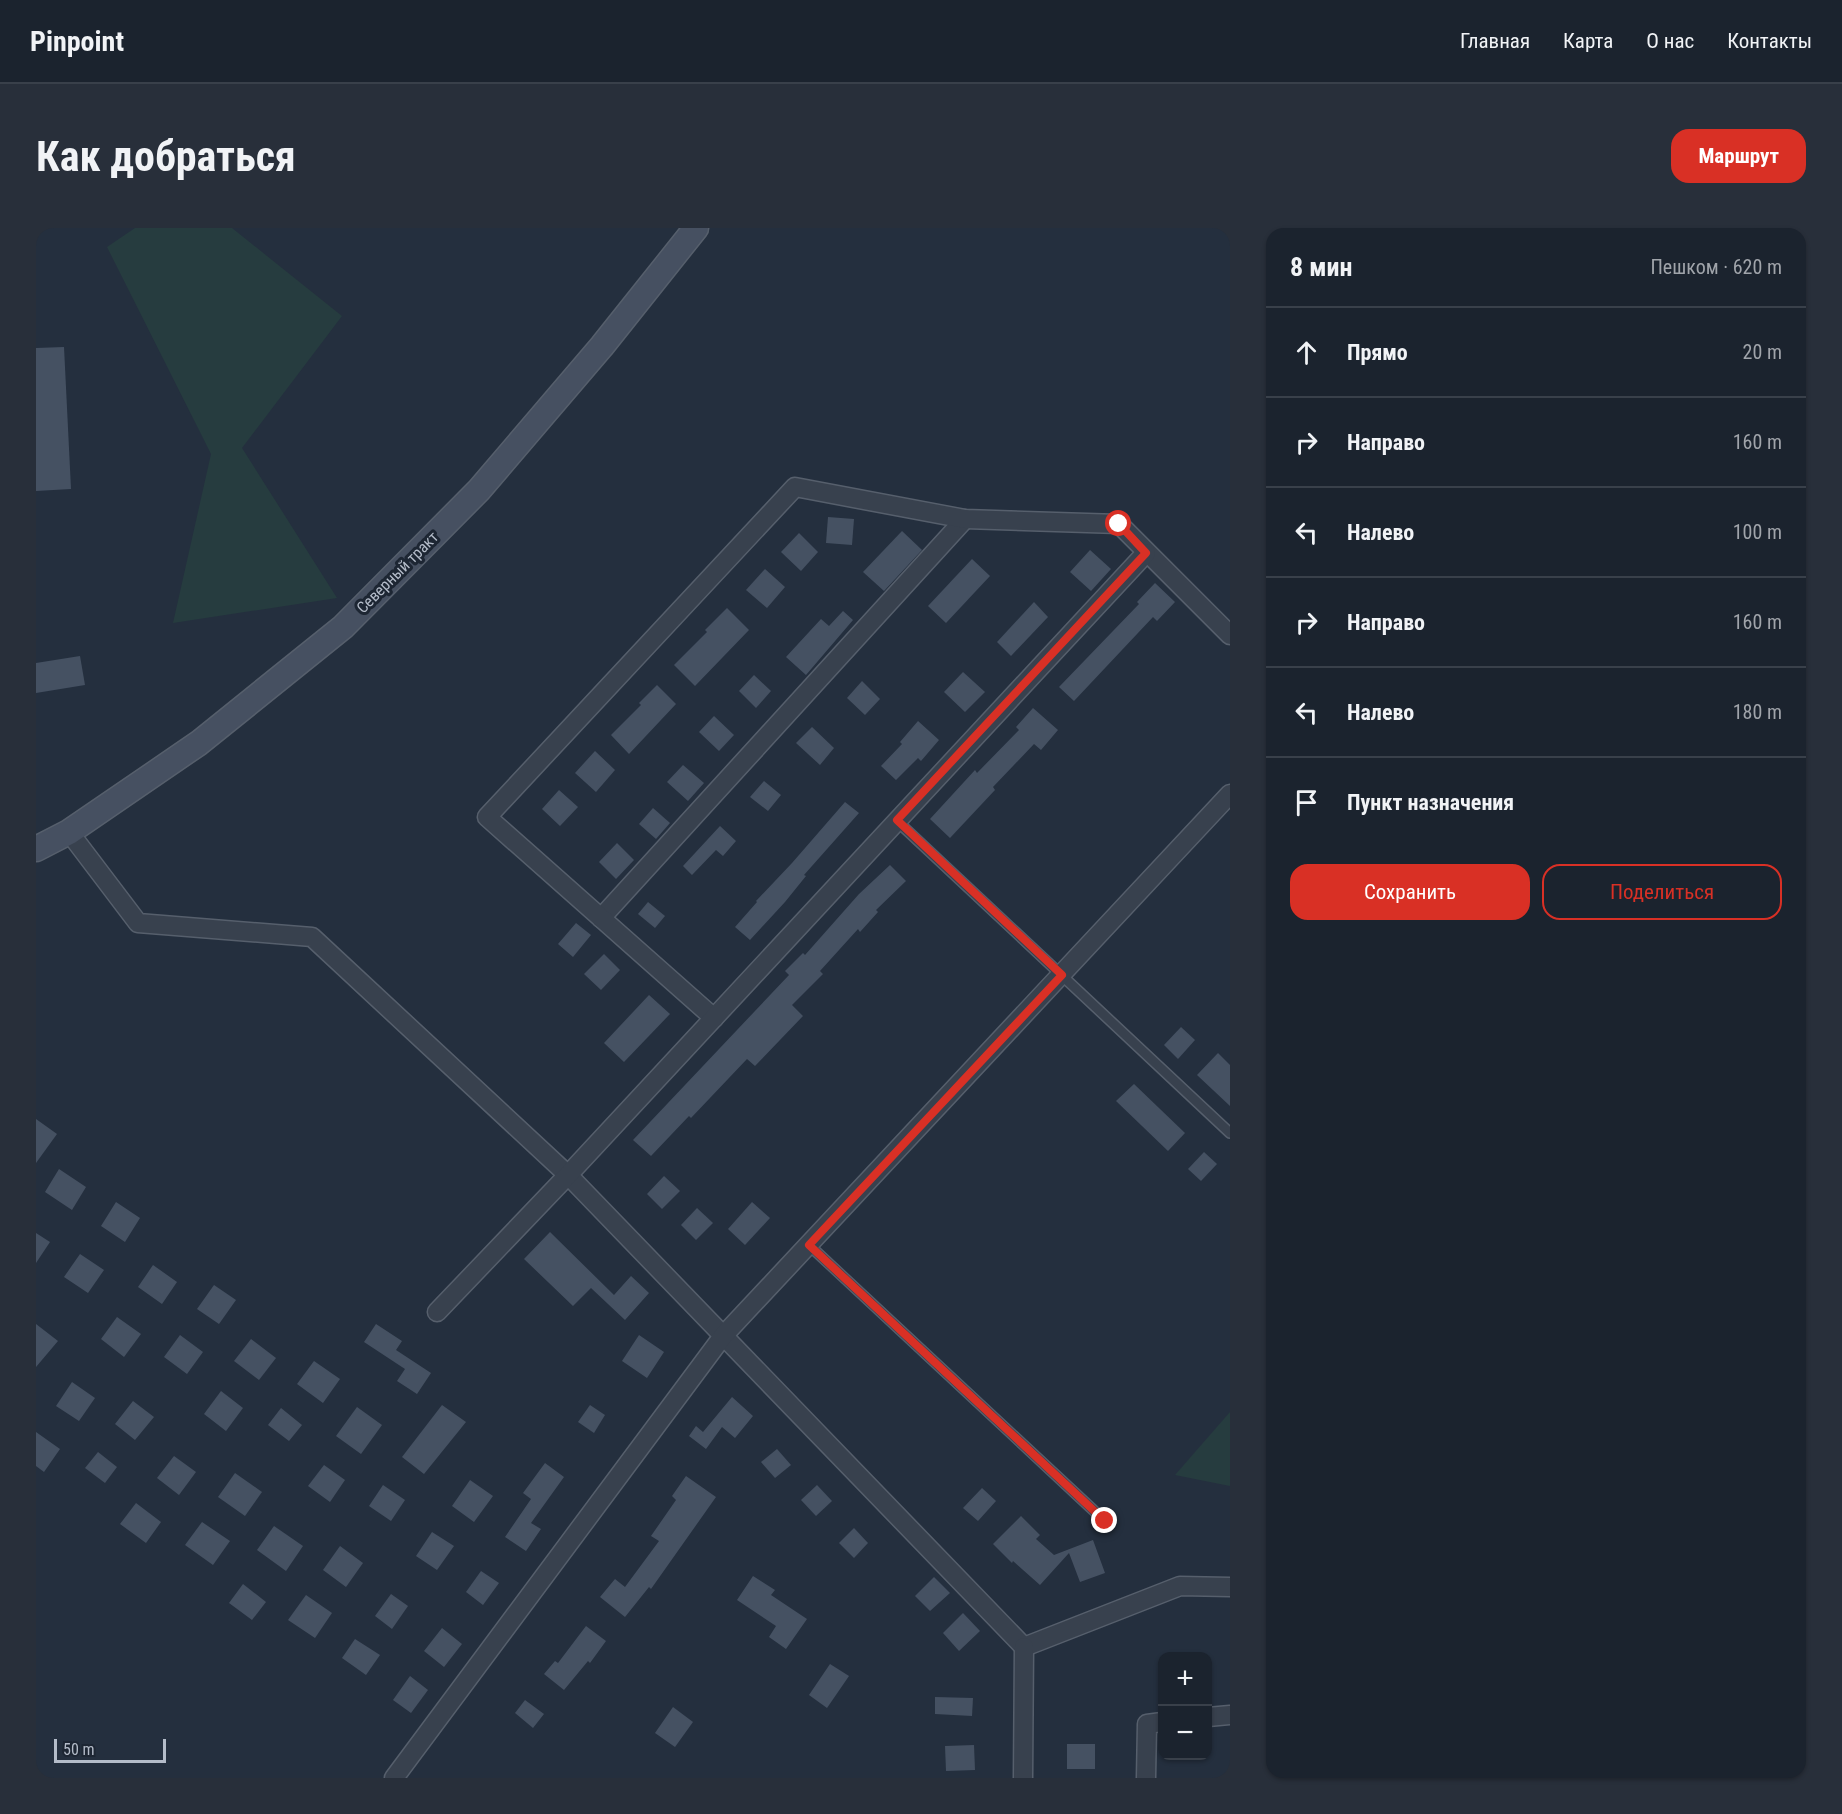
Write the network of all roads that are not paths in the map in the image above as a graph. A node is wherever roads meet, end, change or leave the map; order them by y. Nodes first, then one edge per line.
1 (696, 228) edge
2 (965, 519) junction
3 (1146, 553) junction
4 (1230, 635) edge
5 (1230, 794) edge
6 (897, 820) junction
7 (69, 832) junction
8 (36, 849) edge
9 (601, 918) junction
10 (1062, 975) junction
11 (714, 1018) junction
12 (1230, 1132) edge
13 (568, 1175) junction
14 (809, 1245) junction
15 (437, 1312) dead end
16 (723, 1336) junction
17 (1105, 1521) dead end
18 (1230, 1587) edge
19 (1024, 1647) junction
20 (1230, 1715) edge
21 (1212, 1717) edge
22 (1158, 1723) edge
23 (394, 1778) edge
24 (1023, 1778) edge
25 (1146, 1778) edge

1 - 7 main road, Северный тракт
2 - 3 street
2 - 9 street
2 - 9 street
3 - 4 street
3 - 6 street
5 - 10 street
6 - 10 lane
6 - 11 street
7 - 8 main road, Северный тракт
7 - 13 street
9 - 11 street
10 - 12 lane
10 - 14 street
11 - 13 street
13 - 15 street
13 - 16 street
14 - 16 street
14 - 17 lane
16 - 19 street
16 - 23 street
18 - 19 street
19 - 24 street
20 - 21 street
22 - 25 street

